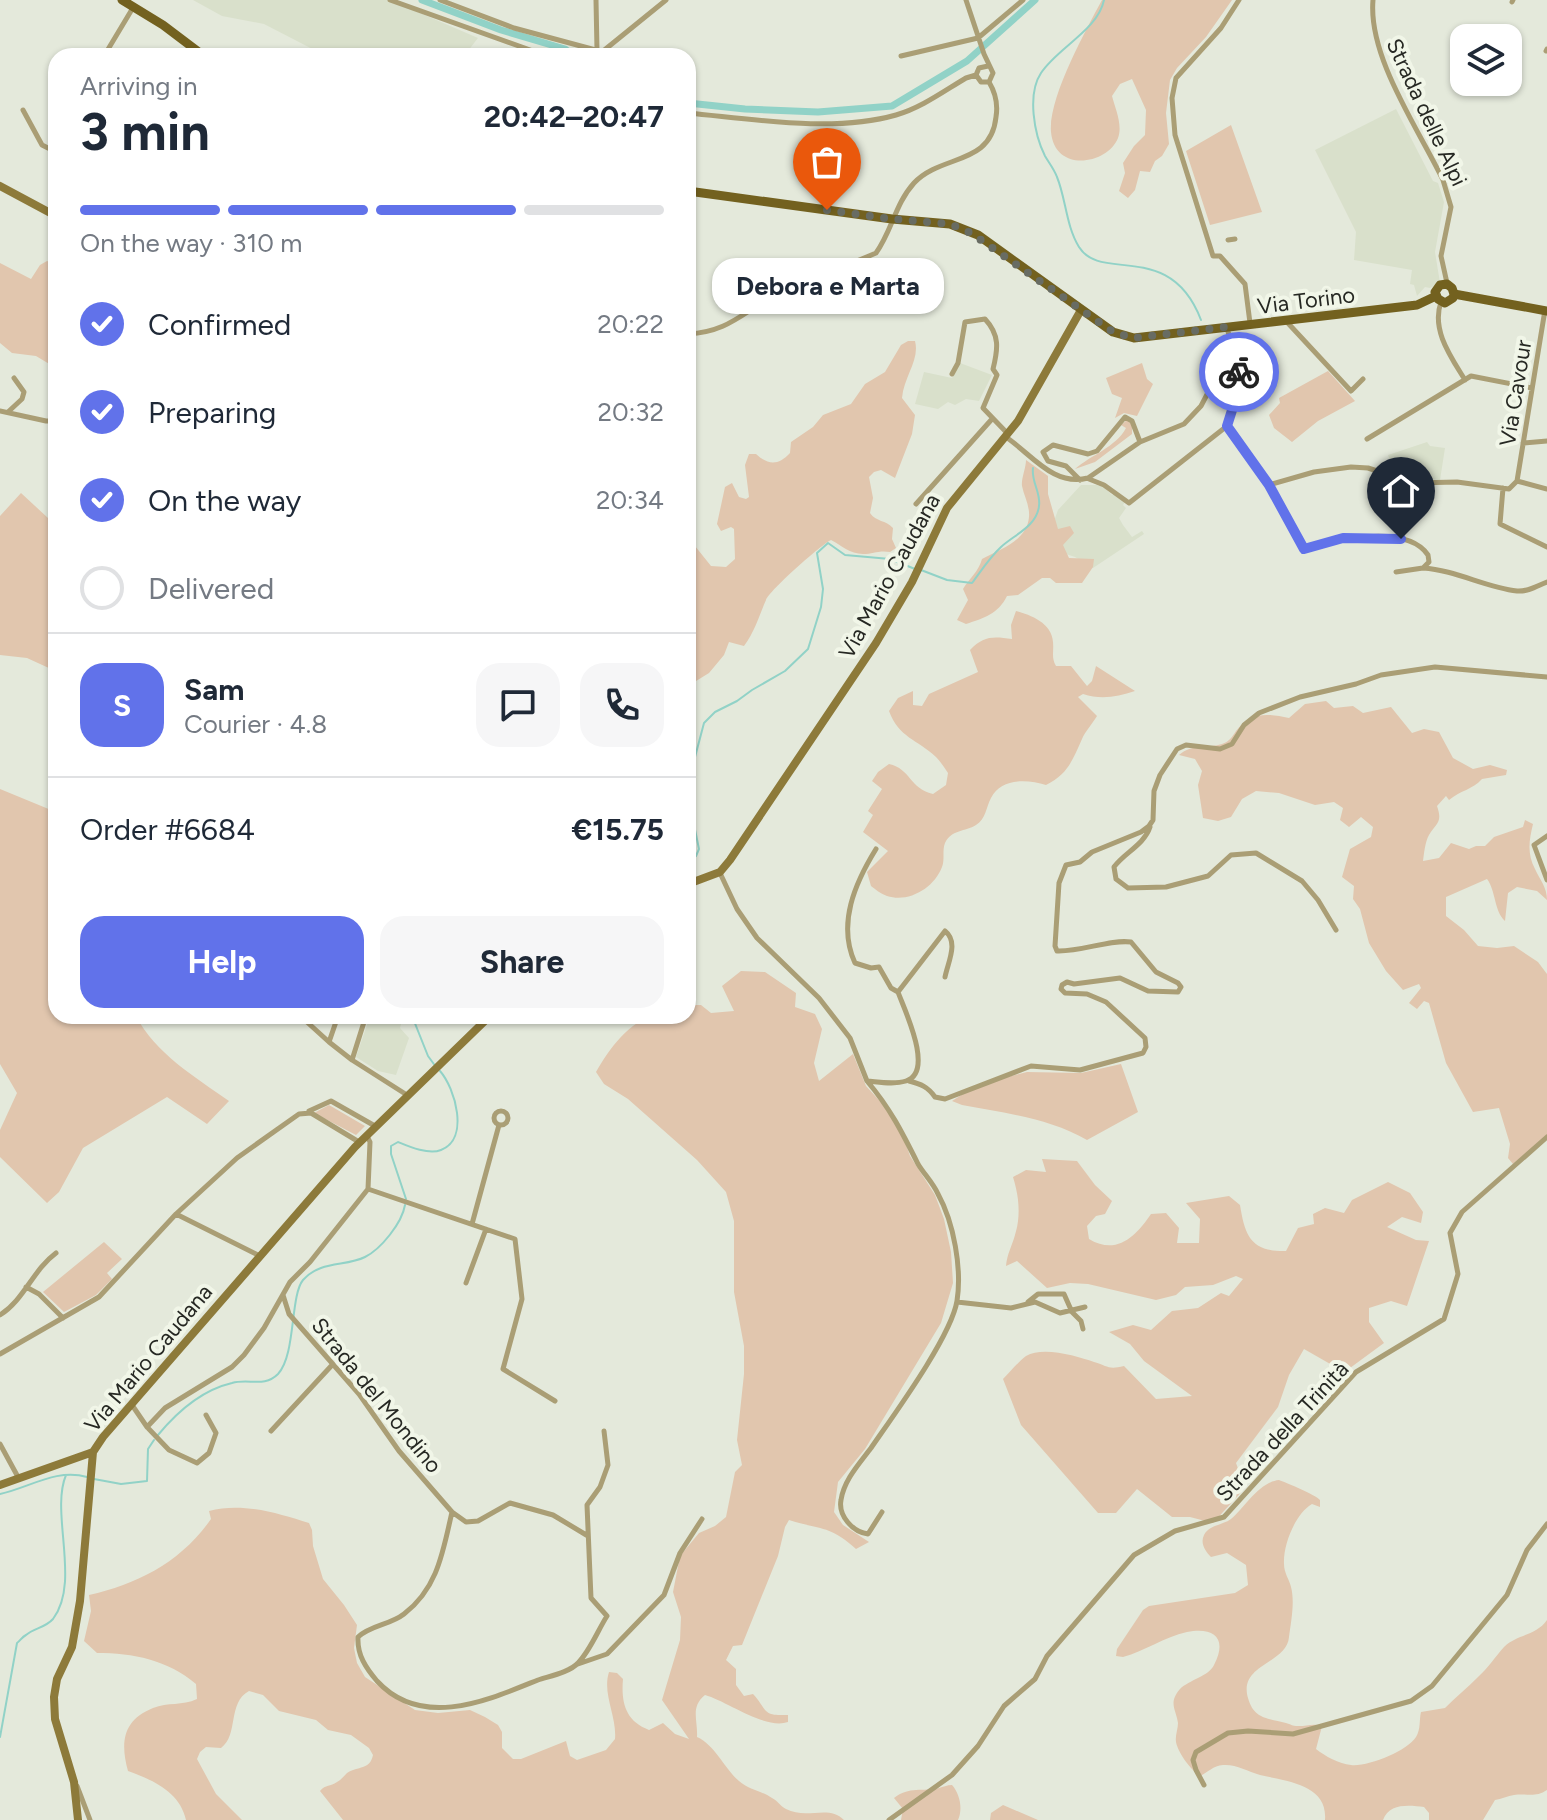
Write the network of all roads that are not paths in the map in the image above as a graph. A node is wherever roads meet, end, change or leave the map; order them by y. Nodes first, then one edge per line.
1 (122, 0) edge
2 (390, 0) edge
3 (440, 0) edge
4 (596, 0) edge
5 (666, 0) edge
6 (966, 0) edge
7 (1023, 0) edge
8 (1239, 0) edge
9 (1373, 0) edge
10 (134, 6) junction
11 (979, 40) junction
12 (109, 48) edge
13 (193, 48) edge
14 (525, 48) edge
15 (582, 48) edge
16 (599, 48) edge
17 (605, 48) edge
18 (901, 56) dead end
19 (989, 67) junction
20 (976, 75) junction
21 (989, 82) junction
22 (23, 110) dead end
23 (696, 114) edge
24 (48, 148) edge
25 (0, 186) edge
26 (696, 192) edge
27 (48, 212) edge
28 (892, 219) junction
29 (1235, 239) dead end
30 (1228, 240) dead end
31 (1447, 284) junction
32 (1454, 294) junction
33 (1438, 299) junction
34 (1081, 310) junction
35 (1546, 310) edge
36 (1285, 320) junction
37 (1251, 324) junction
38 (1226, 327) junction
39 (696, 332) edge
40 (1237, 368) junction
41 (952, 374) dead end
42 (14, 378) dead end
43 (1363, 379) dead end
44 (1465, 380) junction
45 (1532, 388) junction
46 (0, 411) edge
47 (8, 413) junction
48 (992, 419) junction
49 (48, 421) edge
50 (1227, 426) junction
51 (1007, 436) junction
52 (1367, 439) dead end
53 (1547, 441) edge
54 (1140, 442) junction
55 (1523, 443) junction
56 (1088, 478) junction
57 (1080, 480) junction
58 (1517, 481) junction
59 (1269, 485) junction
60 (1503, 488) junction
61 (1547, 489) edge
62 (916, 504) dead end
63 (1547, 547) edge
64 (1423, 568) junction
65 (1396, 572) dead end
66 (1547, 582) edge
67 (1547, 677) edge
68 (1151, 823) junction
69 (1547, 836) edge
70 (876, 849) dead end
71 (720, 872) junction
72 (1547, 880) edge
73 (696, 881) edge
74 (1336, 930) dead end
75 (945, 977) dead end
76 (898, 992) junction
77 (309, 1024) edge
78 (335, 1024) edge
79 (363, 1024) edge
80 (482, 1024) edge
81 (329, 1042) junction
82 (352, 1060) junction
83 (867, 1081) junction
84 (909, 1081) junction
85 (407, 1095) junction
86 (303, 1114) junction
87 (499, 1125) dead end
88 (375, 1126) junction
89 (366, 1135) junction
90 (1547, 1137) edge
91 (359, 1142) junction
92 (368, 1189) junction
93 (176, 1214) junction
94 (472, 1224) junction
95 (486, 1229) junction
96 (56, 1253) dead end
97 (260, 1256) junction
98 (466, 1283) dead end
99 (26, 1287) junction
100 (283, 1295) junction
101 (957, 1302) junction
102 (1027, 1303) junction
103 (1085, 1307) dead end
104 (1071, 1310) junction
105 (0, 1315) edge
106 (63, 1318) junction
107 (1083, 1329) dead end
108 (0, 1354) edge
109 (333, 1364) junction
110 (555, 1401) dead end
111 (131, 1404) junction
112 (206, 1415) dead end
113 (147, 1427) junction
114 (271, 1431) dead end
115 (604, 1431) dead end
116 (0, 1444) edge
117 (93, 1452) junction
118 (19, 1478) junction
119 (0, 1485) edge
120 (452, 1512) junction
121 (882, 1512) dead end
122 (702, 1519) dead end
123 (1547, 1524) edge
124 (588, 1536) junction
125 (577, 1665) junction
126 (74, 1782) junction
127 (1204, 1785) dead end
128 (78, 1820) edge
129 (90, 1820) edge
130 (889, 1820) edge

1 - 10 main road
2 - 14 street
3 - 15 street
4 - 16 street
5 - 17 street
6 - 11 street
7 - 11 street
8 - 37 street
9 - 31 street, Strada delle Alpi
10 - 12 street
10 - 13 main road
11 - 18 street
11 - 19 street
19 - 20 street
19 - 21 street
20 - 21 street
20 - 23 street
21 - 28 street
22 - 24 street
25 - 27 main road
26 - 28 main road, Via Torino
28 - 34 main road, Via Torino
28 - 39 street
29 - 30 street
31 - 32 main road
31 - 33 main road
32 - 33 main road, Via Torino
32 - 35 main road
33 - 36 main road, Via Torino
33 - 44 street
34 - 38 main road, Via Torino
34 - 51 main road, Via Mario Caudana
35 - 45 street, Via Cavour
36 - 37 main road, Via Torino
36 - 43 street
37 - 38 main road, Via Torino
38 - 40 street
40 - 50 street
40 - 54 street
41 - 48 street
42 - 47 street
44 - 45 street
44 - 52 street
45 - 55 street, Via Cavour
46 - 47 street
47 - 49 street
48 - 51 street
48 - 62 street
50 - 56 street
50 - 59 street
51 - 57 street
51 - 71 main road, Via Mario Caudana
53 - 55 street
54 - 56 street
54 - 57 street
55 - 58 street, Via Cavour
56 - 57 street
58 - 60 street
58 - 61 street
59 - 60 street
59 - 64 street
60 - 63 street
64 - 65 street
64 - 66 street
67 - 68 street
68 - 74 street
68 - 84 street
69 - 72 street
70 - 76 street
71 - 73 main road
71 - 83 street
75 - 76 street
76 - 84 street
77 - 81 street
78 - 81 street
79 - 82 street
80 - 85 main road, Via Mario Caudana
81 - 82 street
82 - 85 street
83 - 84 street
83 - 101 street
85 - 88 main road, Via Mario Caudana
86 - 88 street
86 - 91 street
86 - 93 street
87 - 94 street
88 - 89 main road, Via Mario Caudana
89 - 91 main road, Via Mario Caudana
89 - 92 street
90 - 130 street, Strada della Trinità
91 - 97 main road, Via Mario Caudana
92 - 94 street
92 - 100 street
93 - 97 street
93 - 106 street
94 - 95 street
95 - 98 street
95 - 110 street
96 - 99 street
97 - 111 main road, Via Mario Caudana
99 - 105 street
99 - 106 street
100 - 109 street, Strada del Mondino
100 - 113 street
101 - 102 street
101 - 121 street
102 - 104 street
102 - 104 street
103 - 104 street
104 - 107 street
106 - 108 street
109 - 114 street
109 - 120 street, Strada del Mondino
111 - 113 street
111 - 117 main road, Via Mario Caudana
112 - 113 street
115 - 124 street
116 - 118 street
117 - 118 main road
117 - 126 main road, Via Mario Caudana
118 - 119 main road
120 - 124 street
120 - 125 street
122 - 125 street
123 - 127 street
124 - 125 street
126 - 128 main road, Via Mario Caudana
126 - 129 street

